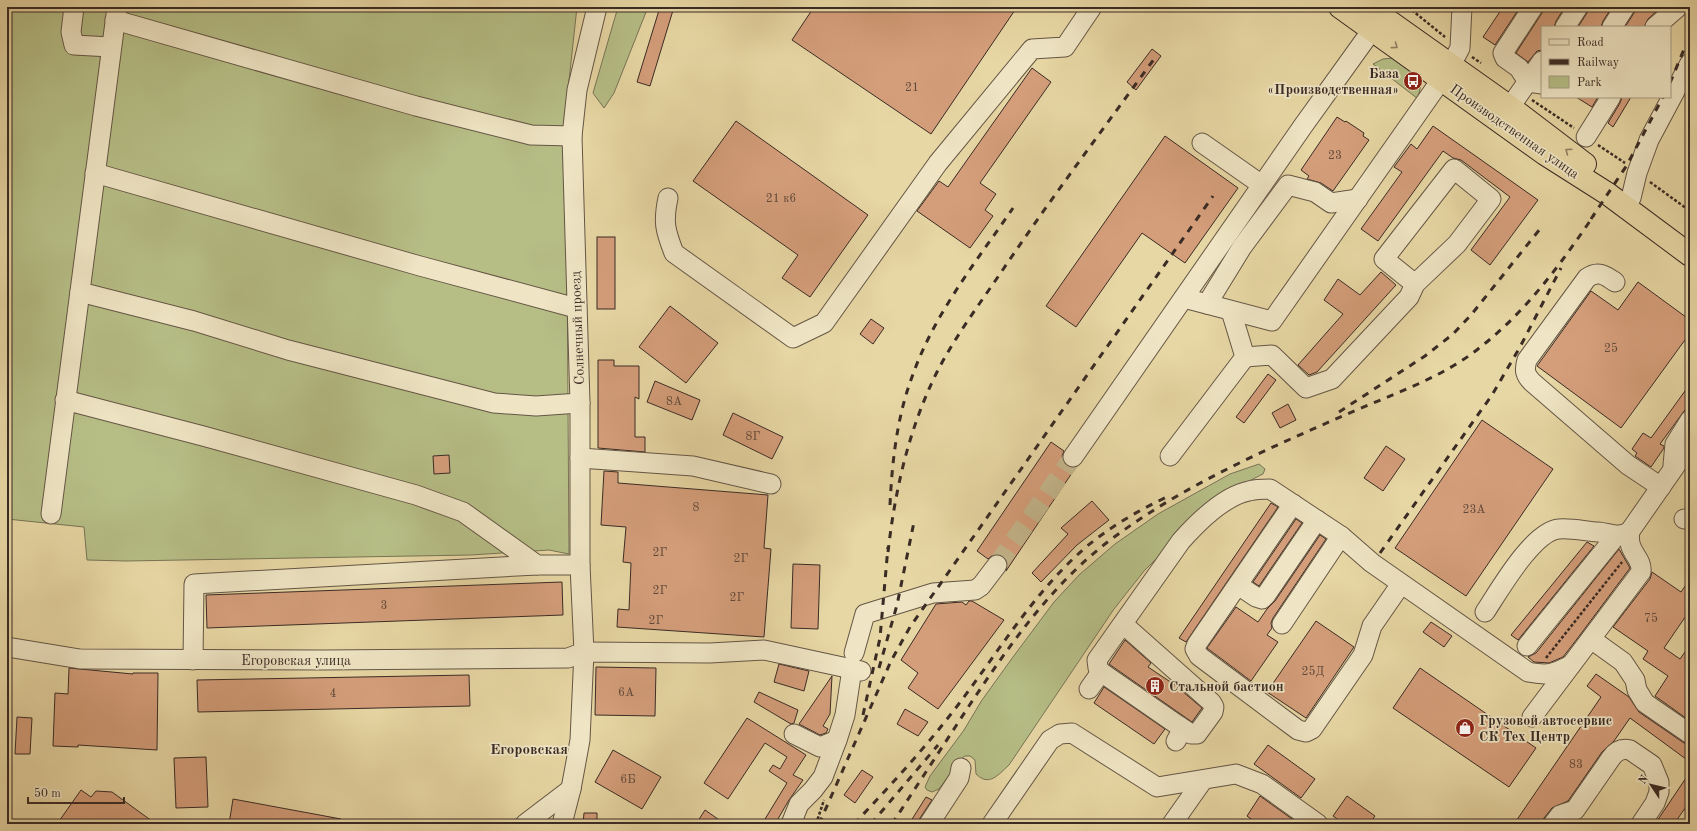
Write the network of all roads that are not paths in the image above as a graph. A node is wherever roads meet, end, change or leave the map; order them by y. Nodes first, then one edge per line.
1 (74, 7) edge
2 (597, 7) edge
3 (1092, 7) edge
4 (1369, 7) edge
5 (1462, 7) edge
6 (1533, 7) edge
7 (1578, 7) edge
8 (1625, 7) edge
9 (1678, 7) edge
10 (1347, 9) edge
11 (116, 13) edge
12 (1566, 26) edge
13 (1613, 26) edge
14 (1656, 26) edge
15 (1372, 30) junction
16 (111, 47) junction
17 (1541, 63) edge
18 (1690, 63) edge
19 (1451, 65) junction
20 (1525, 92) edge
21 (1610, 98) edge
22 (572, 136) junction
23 (1586, 137) road end
24 (1202, 143) dead end
25 (95, 173) junction
26 (1262, 185) junction
27 (668, 198) dead end
28 (1631, 198) junction
29 (1358, 199) junction
30 (1690, 239) edge
31 (1690, 255) edge
32 (1615, 282) dead end
33 (1415, 284) junction
34 (80, 292) junction
35 (1184, 298) junction
36 (1207, 304) junction
37 (576, 308) junction
38 (1231, 311) junction
39 (1245, 357) junction
40 (66, 400) junction
41 (580, 403) junction
42 (1690, 420) edge
43 (1690, 444) edge
44 (1170, 456) dead end
45 (1073, 457) tunnel mouth
46 (580, 458) junction
47 (1672, 471) junction
48 (771, 484) dead end
49 (1661, 487) junction
50 (1293, 504) junction
51 (51, 514) dead end
52 (1317, 520) junction
53 (1623, 534) junction
54 (1341, 536) junction
55 (537, 565) junction
56 (580, 565) junction
57 (997, 565) tunnel mouth
58 (1401, 584) junction
59 (1238, 585) junction
60 (1485, 612) dead end
61 (1123, 624) junction
62 (1282, 624) dead end
63 (1591, 639) junction
64 (1527, 646) dead end
65 (9, 647) edge
66 (584, 652) junction
67 (193, 660) junction
68 (856, 664) junction
69 (1571, 665) junction
70 (1101, 672) junction
71 (1089, 689) dead end
72 (1532, 717) dead end
73 (794, 734) dead end
74 (1690, 734) edge
75 (837, 740) junction
76 (961, 768) dead end
77 (1203, 780) junction
78 (571, 788) junction
79 (525, 824) edge
80 (562, 824) edge
81 (791, 824) edge
82 (929, 824) edge
83 (992, 824) edge
84 (1172, 824) edge
85 (1318, 824) edge
86 (1554, 824) edge
87 (1641, 824) edge

1 - 16 street
2 - 22 street, Солнечный проезд
3 - 27 street
4 - 19 highway, Производственная улица
5 - 19 street
6 - 20 street
7 - 12 street
8 - 13 street
9 - 14 street
10 - 15 highway, Производственная улица
11 - 16 street
11 - 22 street
15 -> 19 highway, Производственная улица
15 - 26 street
16 - 25 street
17 - 20 street
18 - 28 street
19 - 20 highway, Производственная улица
19 - 29 street
19 - 31 highway, Производственная улица
28 -> 20 highway, Производственная улица
21 - 23 street
22 - 37 street, Солнечный проезд
24 - 26 street
25 - 34 street
25 - 37 street
26 - 35 street
28 - 30 highway, Производственная улица
29 - 36 street
29 - 38 street
32 - 49 street
33 - 33 street
33 - 39 street
34 - 40 street
34 - 41 street
35 - 36 street
35 - 45 street
36 - 38 street
37 - 41 street, Солнечный проезд
38 - 39 street
39 - 44 street
40 - 51 street
40 - 55 street
41 - 46 street, Солнечный проезд
42 - 47 street
43 - 47 street
46 - 48 street
46 - 56 street, Солнечный проезд
47 - 49 street
49 - 53 street
50 - 52 street
50 - 59 street
50 - 61 street
52 - 54 street
52 - 59 street
53 - 60 street
53 - 63 street
53 - 64 street
54 - 58 street
54 - 62 street
55 - 56 street
55 - 67 street
56 - 66 street, Солнечный проезд
57 - 68 street
58 - 59 street
58 - 69 street
61 - 70 street
61 - 70 street
63 - 69 street
63 - 74 street
65 - 67 street, Егоровская улица
66 - 67 street, Егоровская улица
66 - 68 street, Егоровская улица
66 - 78 street, Солнечный проезд
68 - 75 street
69 - 72 street
70 - 71 street
73 - 75 street
75 - 81 street
76 - 82 street
77 - 83 street
77 - 84 street
77 - 85 street
78 - 79 street
78 - 80 street, Солнечный проезд
86 - 87 street

